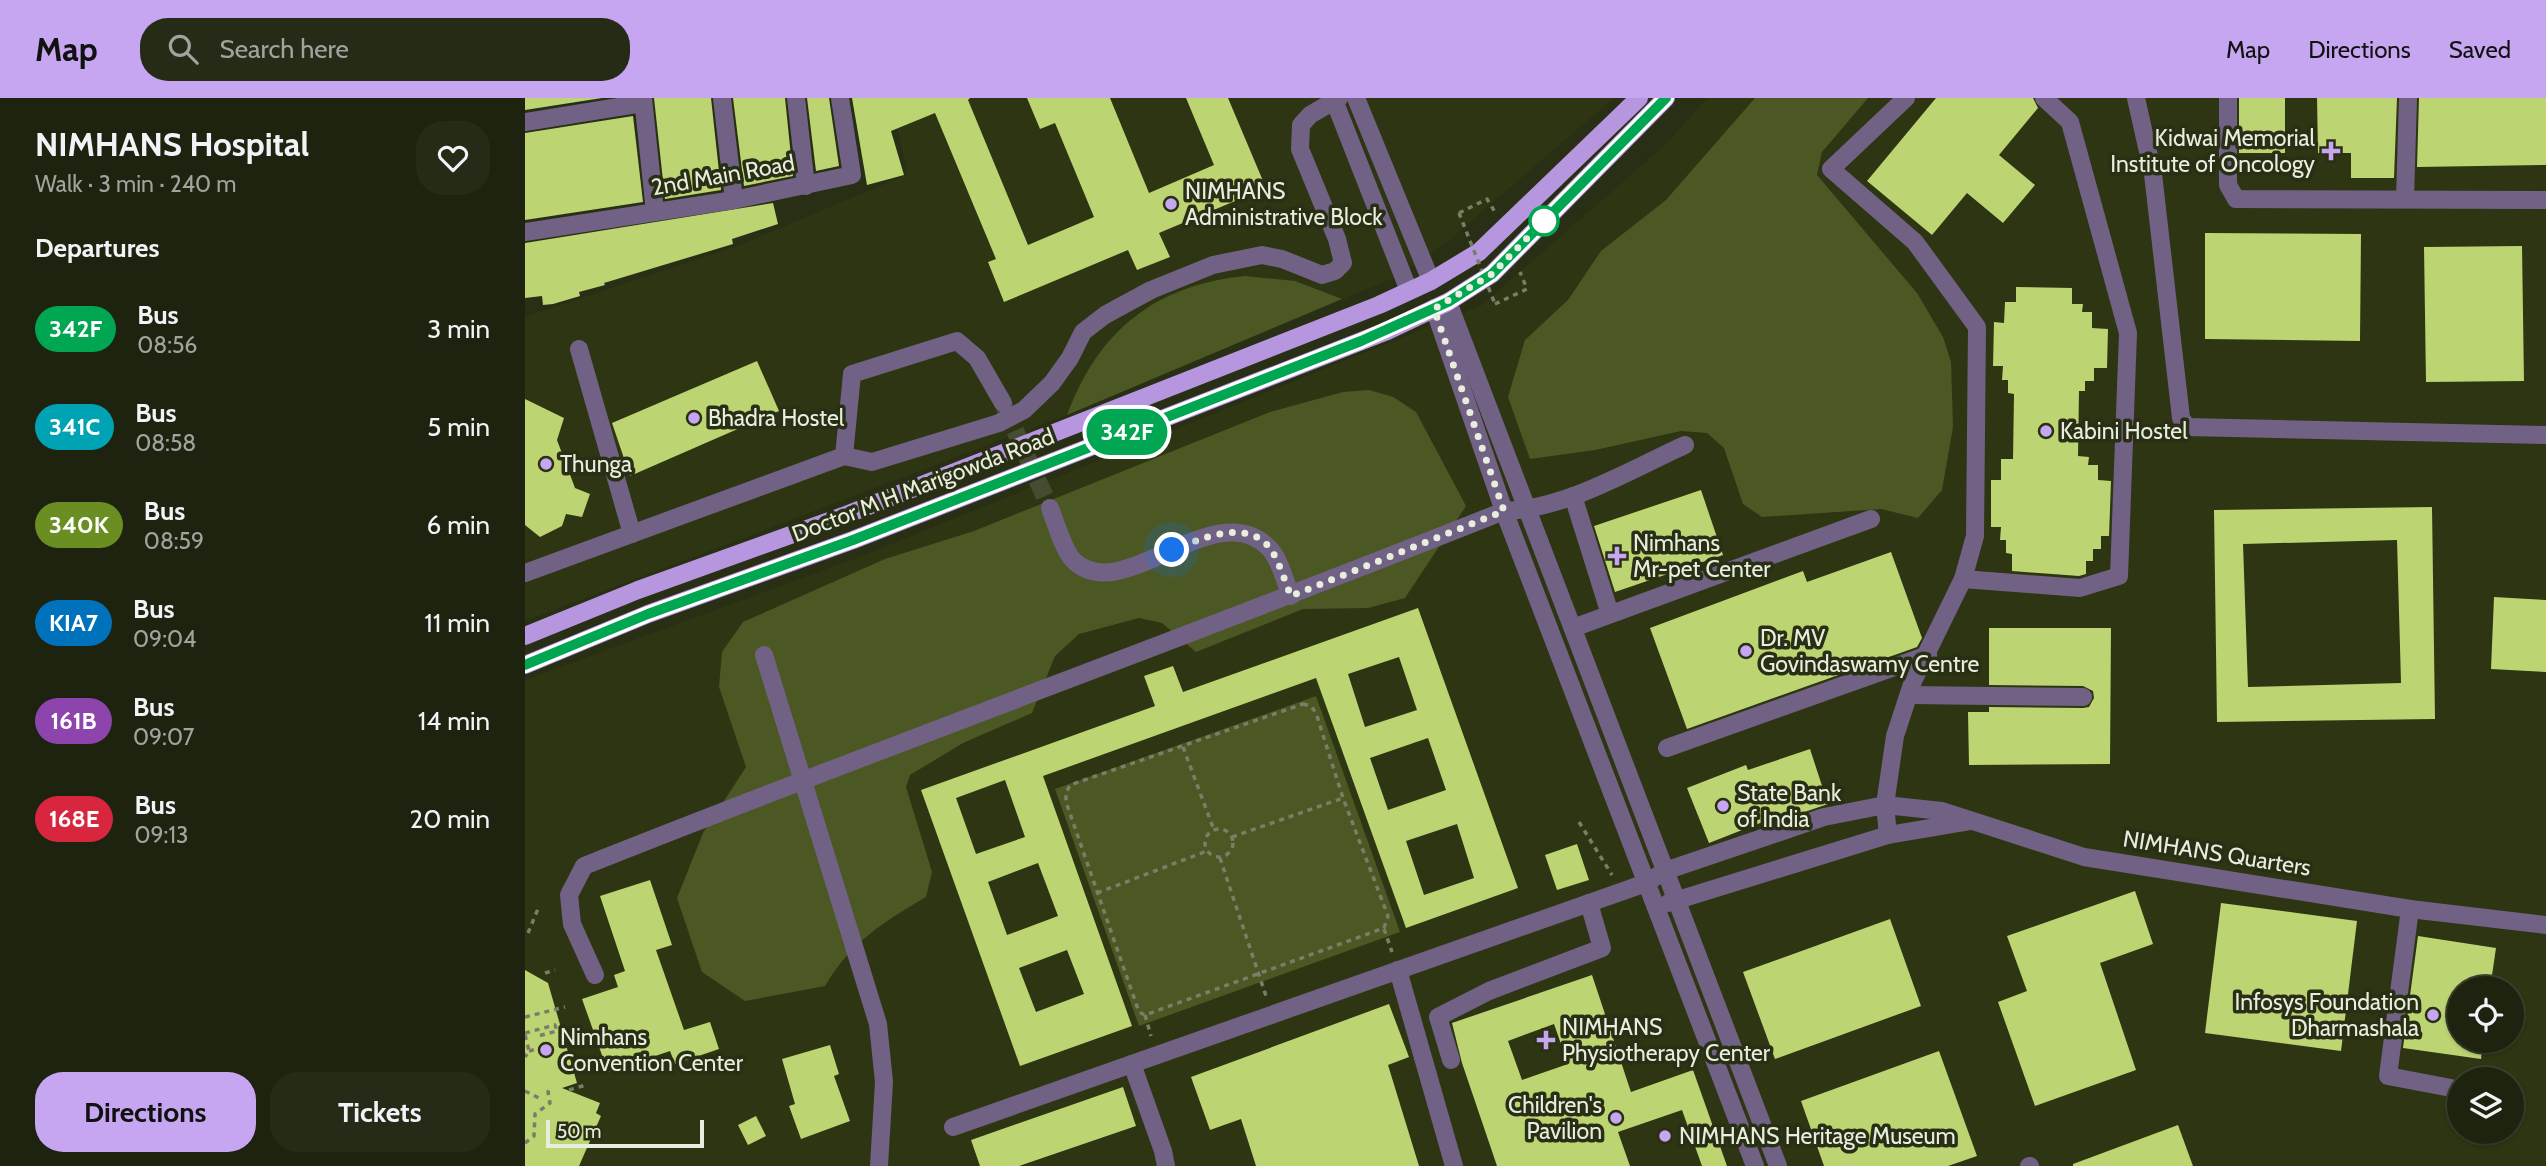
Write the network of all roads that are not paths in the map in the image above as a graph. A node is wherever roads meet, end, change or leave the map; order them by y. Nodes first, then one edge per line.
1 (722, 98) edge
2 (796, 98) edge
3 (839, 98) edge
4 (1356, 98) edge
5 (1639, 98) edge
6 (1666, 98) edge
7 (1906, 98) edge
8 (2044, 98) edge
9 (2136, 98) edge
10 (2228, 98) edge
11 (2408, 98) edge
12 (1336, 99) edge
13 (643, 101) edge
14 (563, 107) edge
15 (525, 122) edge
16 (806, 186) junction
17 (2405, 199) junction
18 (734, 200) junction
19 (2546, 200) edge
20 (655, 212) junction
21 (525, 232) edge
22 (1431, 281) junction
23 (1409, 291) junction
24 (1441, 305) junction
25 (579, 349) dead end
26 (999, 396) tunnel mouth
27 (2546, 435) edge
28 (1685, 444) dead end
29 (844, 456) junction
30 (1573, 496) junction
31 (1050, 508) tunnel mouth
32 (1528, 510) junction
33 (1504, 511) junction
34 (1871, 519) dead end
35 (632, 534) junction
36 (525, 573) edge
37 (1962, 579) junction
38 (1291, 596) junction
39 (1610, 614) junction
40 (1573, 628) junction
41 (525, 636) edge
42 (1928, 654) junction
43 (764, 655) dead end
44 (525, 665) edge
45 (1909, 695) junction
46 (2083, 697) dead end
47 (1667, 748) dead end
48 (802, 779) junction
49 (1885, 806) junction
50 (1975, 820) junction
51 (1888, 835) junction
52 (1665, 871) junction
53 (1646, 883) junction
54 (1676, 900) junction
55 (1589, 903) junction
56 (1656, 906) junction
57 (2410, 909) junction
58 (2546, 925) edge
59 (1398, 970) junction
60 (595, 975) dead end
61 (1451, 1060) dead end
62 (1132, 1064) junction
63 (2447, 1087) edge
64 (953, 1127) dead end
65 (879, 1166) edge
66 (1165, 1166) edge
67 (1454, 1166) edge
68 (1755, 1166) edge
69 (1778, 1166) edge

1 - 18 street
2 - 16 street
3 - 16 street, 2nd Main Road
4 - 22 street
5 - 22 main road, Doctor M H Marigowda Road
6 - 24 main road, Doctor M H Marigowda Road
7 - 37 street
8 - 37 street
9 - 27 street
10 - 17 street
11 - 17 street
12 - 23 street
12 - 29 street
13 - 14 street
13 - 20 street
14 - 15 street
16 - 18 street, 2nd Main Road
17 - 19 street
18 - 20 street, 2nd Main Road
20 - 21 street, 2nd Main Road
22 - 23 main road, Doctor M H Marigowda Road
23 - 41 main road, Doctor M H Marigowda Road
24 - 32 street
24 - 33 street
24 - 44 main road, Doctor M H Marigowda Road
25 - 35 street
26 - 29 street
28 - 30 street
29 - 35 street
30 - 32 street
30 - 39 street
31 - 38 street
32 - 33 street
32 - 40 street
33 - 38 street
33 - 53 street
34 - 39 street
35 - 36 street
37 - 42 street
38 - 48 street
39 - 40 street
40 - 52 street
42 - 45 street
42 - 47 street
43 - 48 street
45 - 46 street
45 - 49 street
48 - 60 street
48 - 65 street
49 - 50 street, NIMHANS Quarters
49 - 51 street
49 - 52 street, NIMHANS Quarters
50 - 51 street
50 - 57 street, NIMHANS Quarters
51 - 54 street
52 - 53 street, NIMHANS Quarters
52 - 54 street
53 - 55 street, NIMHANS Quarters
53 - 56 street
54 - 56 street
54 - 69 street
55 - 59 street, NIMHANS Quarters
55 - 61 street
56 - 68 street
57 - 58 street, NIMHANS Quarters
57 - 63 street
59 - 62 street, NIMHANS Quarters
59 - 67 street
62 - 64 street, NIMHANS Quarters
62 - 66 street

